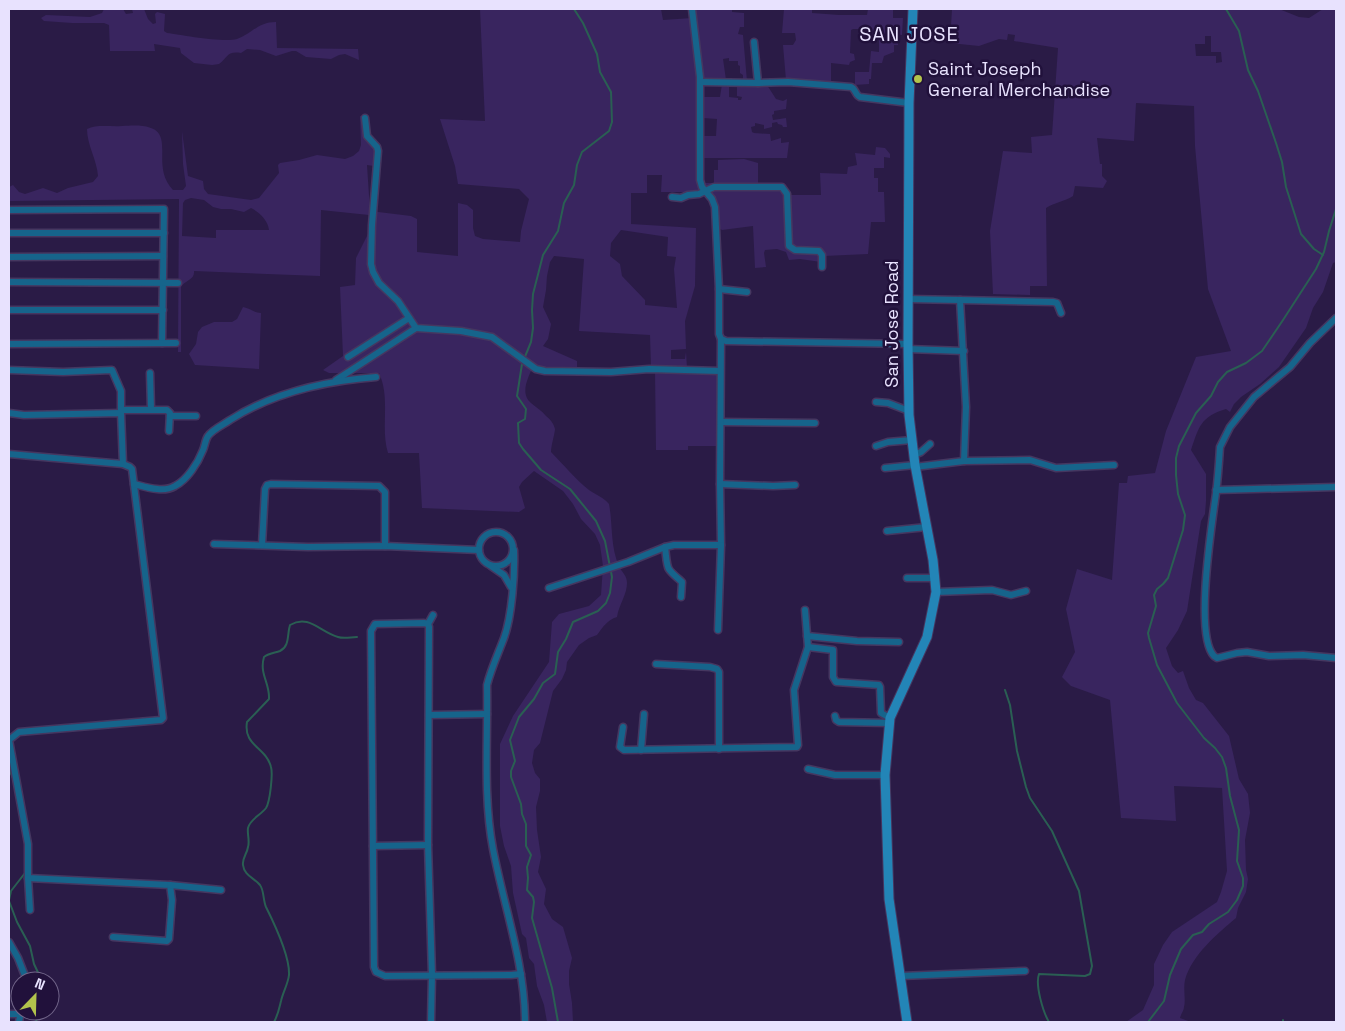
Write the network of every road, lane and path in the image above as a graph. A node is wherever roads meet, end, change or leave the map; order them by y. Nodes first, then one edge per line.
1 (692, 9) edge
2 (913, 9) edge
3 (754, 42) dead end
4 (700, 82) junction
5 (758, 83) junction
6 (909, 103) junction
7 (365, 118) dead end
8 (705, 191) junction
9 (672, 197) dead end
10 (9, 210) edge
11 (9, 233) edge
12 (164, 233) junction
13 (163, 256) junction
14 (9, 257) edge
15 (822, 266) dead end
16 (9, 282) edge
17 (163, 283) junction
18 (178, 283) dead end
19 (719, 289) junction
20 (747, 292) dead end
21 (908, 299) junction
22 (960, 300) junction
23 (9, 310) edge
24 (163, 310) junction
25 (1060, 313) dead end
26 (409, 318) junction
27 (1336, 318) edge
28 (416, 328) junction
29 (721, 339) junction
30 (162, 343) junction
31 (176, 343) dead end
32 (9, 344) edge
33 (908, 346) junction
34 (964, 351) junction
35 (348, 357) dead end
36 (9, 370) edge
37 (720, 371) junction
38 (150, 373) dead end
39 (376, 377) dead end
40 (333, 382) junction
41 (876, 402) dead end
42 (151, 409) junction
43 (909, 411) junction
44 (121, 412) junction
45 (9, 413) edge
46 (170, 416) junction
47 (196, 416) dead end
48 (721, 422) junction
49 (815, 423) dead end
50 (169, 431) dead end
51 (912, 440) junction
52 (930, 444) dead end
53 (876, 446) dead end
54 (9, 454) edge
55 (914, 455) junction
56 (964, 461) junction
57 (124, 464) junction
58 (1114, 464) dead end
59 (915, 466) junction
60 (885, 468) dead end
61 (134, 484) junction
62 (720, 484) junction
63 (795, 485) dead end
64 (1336, 487) edge
65 (1216, 490) junction
66 (927, 527) junction
67 (887, 531) dead end
68 (214, 544) dead end
69 (262, 545) junction
70 (722, 545) junction
71 (385, 546) junction
72 (665, 547) junction
73 (479, 550) junction
74 (514, 550) junction
75 (489, 565) junction
76 (907, 578) dead end
77 (935, 578) junction
78 (512, 588) junction
79 (549, 588) dead end
80 (1026, 591) dead end
81 (936, 592) junction
82 (681, 597) dead end
83 (804, 610) dead end
84 (433, 615) dead end
85 (428, 624) junction
86 (718, 630) dead end
87 (807, 636) junction
88 (899, 642) dead end
89 (808, 646) junction
90 (1336, 658) edge
91 (656, 664) dead end
92 (488, 714) junction
93 (644, 714) dead end
94 (429, 715) junction
95 (834, 716) dead end
96 (890, 721) junction
97 (623, 727) dead end
98 (719, 749) junction
99 (641, 750) junction
100 (808, 769) dead end
101 (885, 775) junction
102 (428, 845) junction
103 (373, 846) junction
104 (28, 878) junction
105 (170, 885) junction
106 (222, 890) dead end
107 (30, 910) dead end
108 (113, 937) dead end
109 (9, 942) edge
110 (18, 958) junction
111 (9, 959) edge
112 (23, 971) edge
113 (1025, 971) dead end
114 (521, 974) junction
115 (432, 975) junction
116 (901, 976) junction
117 (431, 1022) edge
118 (525, 1022) edge
119 (907, 1022) edge

1 - 4 street
2 - 6 street, San Jose Road
3 - 5 street
4 - 5 street
4 - 8 street
5 - 6 street
6 - 21 street, San Jose Road
7 - 26 street
8 - 9 street
8 - 15 street
8 - 19 street
10 - 12 street
11 - 12 street
12 - 13 street
13 - 14 street
13 - 17 street
16 - 17 street
17 - 18 street
17 - 24 street
19 - 20 street
19 - 29 street
21 - 22 street
21 - 33 street, San Jose Road
22 - 25 street
22 - 34 street
23 - 24 street
24 - 30 street
26 - 28 street
26 - 35 street
27 - 65 street
28 - 37 street
28 - 40 street
29 - 33 street
29 - 37 street
30 - 31 street
30 - 32 street
33 - 34 street
33 - 43 street, San Jose Road
34 - 56 street
36 - 44 street
37 - 48 street
38 - 42 street
39 - 40 street
40 - 61 street
41 - 43 street
42 - 44 street
42 - 46 street
43 - 51 street, San Jose Road
44 - 45 street
44 - 57 street
46 - 47 street
46 - 50 street
48 - 49 street
48 - 62 street
51 - 53 street
51 - 55 street, San Jose Road
52 - 55 street
54 - 57 street
55 - 59 street, San Jose Road
56 - 58 street
56 - 59 street
57 - 61 street
59 - 60 street
59 - 66 street, San Jose Road
61 - 104 street
62 - 63 street
62 - 70 street
64 - 65 street
65 - 90 street
66 - 67 street
66 - 77 street, San Jose Road
68 - 69 street
69 - 71 street
69 - 71 street
70 - 72 street
70 - 86 street
71 - 73 street
72 - 79 street
72 - 82 street
73 - 74 street
73 - 75 street
74 - 75 street
74 - 78 street
75 - 78 street
76 - 77 street
77 - 81 street, San Jose Road
78 - 92 street
80 - 81 street
81 - 96 street, San Jose Road
83 - 87 street
84 - 85 street
85 - 94 street
85 - 103 street
87 - 88 street
87 - 89 street
89 - 96 street
89 - 98 street
91 - 98 street
92 - 94 street
92 - 114 street
93 - 99 street
94 - 102 street
95 - 96 street
96 - 101 street, San Jose Road
97 - 99 street
98 - 99 street
100 - 101 street
101 - 116 street, San Jose Road
102 - 103 street
102 - 115 street
103 - 115 street
104 - 105 street
104 - 107 street
105 - 106 street
105 - 108 street
109 - 110 street
110 - 111 street
110 - 112 street
113 - 116 street
114 - 115 street
114 - 118 street
115 - 117 street
116 - 119 street, San Jose Road

